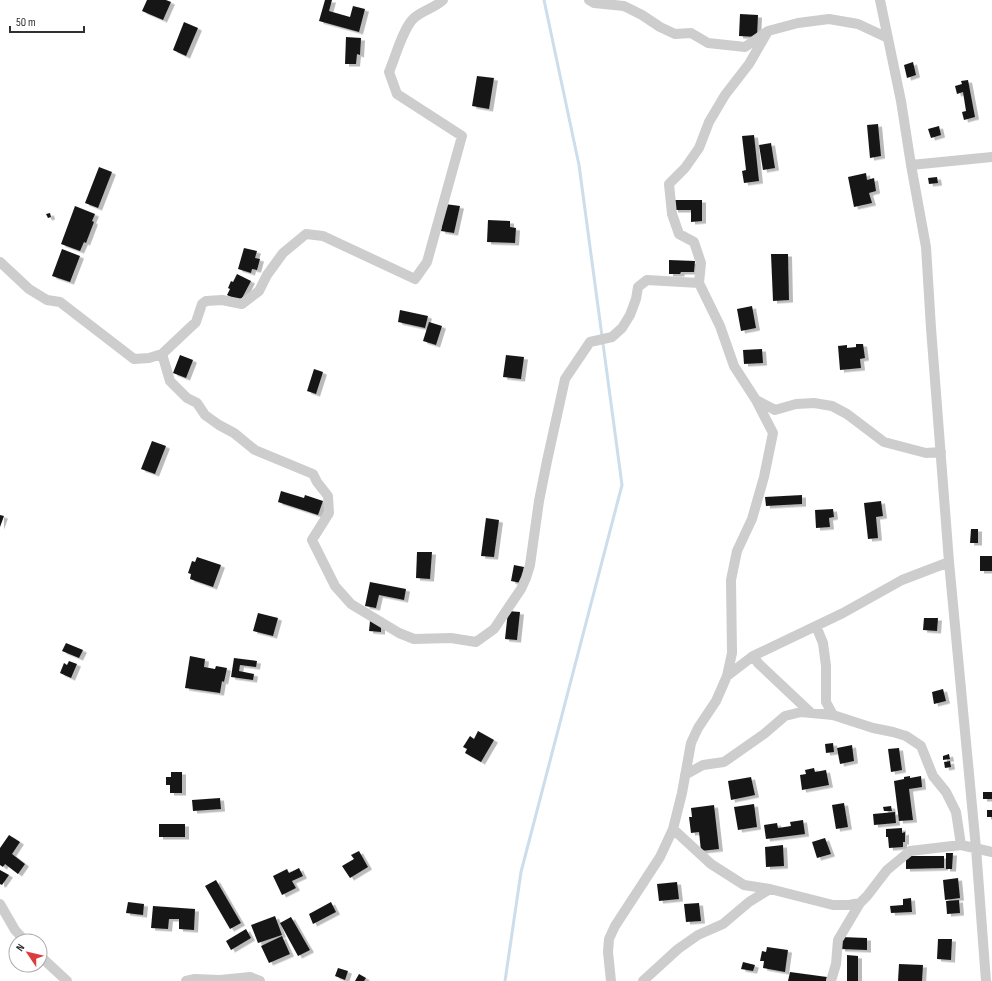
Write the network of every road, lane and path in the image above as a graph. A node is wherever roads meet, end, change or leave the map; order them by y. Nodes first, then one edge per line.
1 (443, 0) edge
2 (589, 0) edge
3 (880, 0) edge
4 (768, 31) junction
5 (888, 38) junction
6 (992, 157) edge
7 (911, 165) junction
8 (0, 262) edge
9 (699, 283) junction
10 (162, 354) junction
11 (756, 400) junction
12 (941, 452) junction
13 (949, 562) junction
14 (816, 626) junction
15 (754, 656) junction
16 (727, 676) junction
17 (811, 713) junction
18 (833, 715) junction
19 (685, 774) junction
20 (673, 829) junction
21 (961, 845) junction
22 (976, 848) junction
23 (992, 852) edge
24 (770, 889) junction
25 (860, 903) junction
26 (0, 904) edge
27 (17, 933) edge
28 (48, 963) edge
29 (67, 981) edge
30 (186, 981) edge
31 (260, 981) edge
32 (611, 981) edge
33 (643, 981) edge
34 (831, 981) edge
35 (986, 981) edge

1 - 10 street
2 - 4 street
3 - 5 street
4 - 5 street
4 - 9 street
5 - 7 street
6 - 7 street
7 - 12 street
8 - 10 street
9 - 10 street
9 - 11 street
11 - 12 street
11 - 16 street
12 - 13 street
13 - 14 street
13 - 22 street
14 - 15 street
14 - 18 street
15 - 16 street
15 - 17 street
16 - 19 street
17 - 18 street
17 - 19 street
18 - 21 street
19 - 20 street
20 - 24 street
20 - 32 street
21 - 22 street
21 - 25 street
22 - 23 street
22 - 35 street
24 - 25 street
24 - 33 street
25 - 34 street
26 - 27 street
28 - 29 street
30 - 31 street

